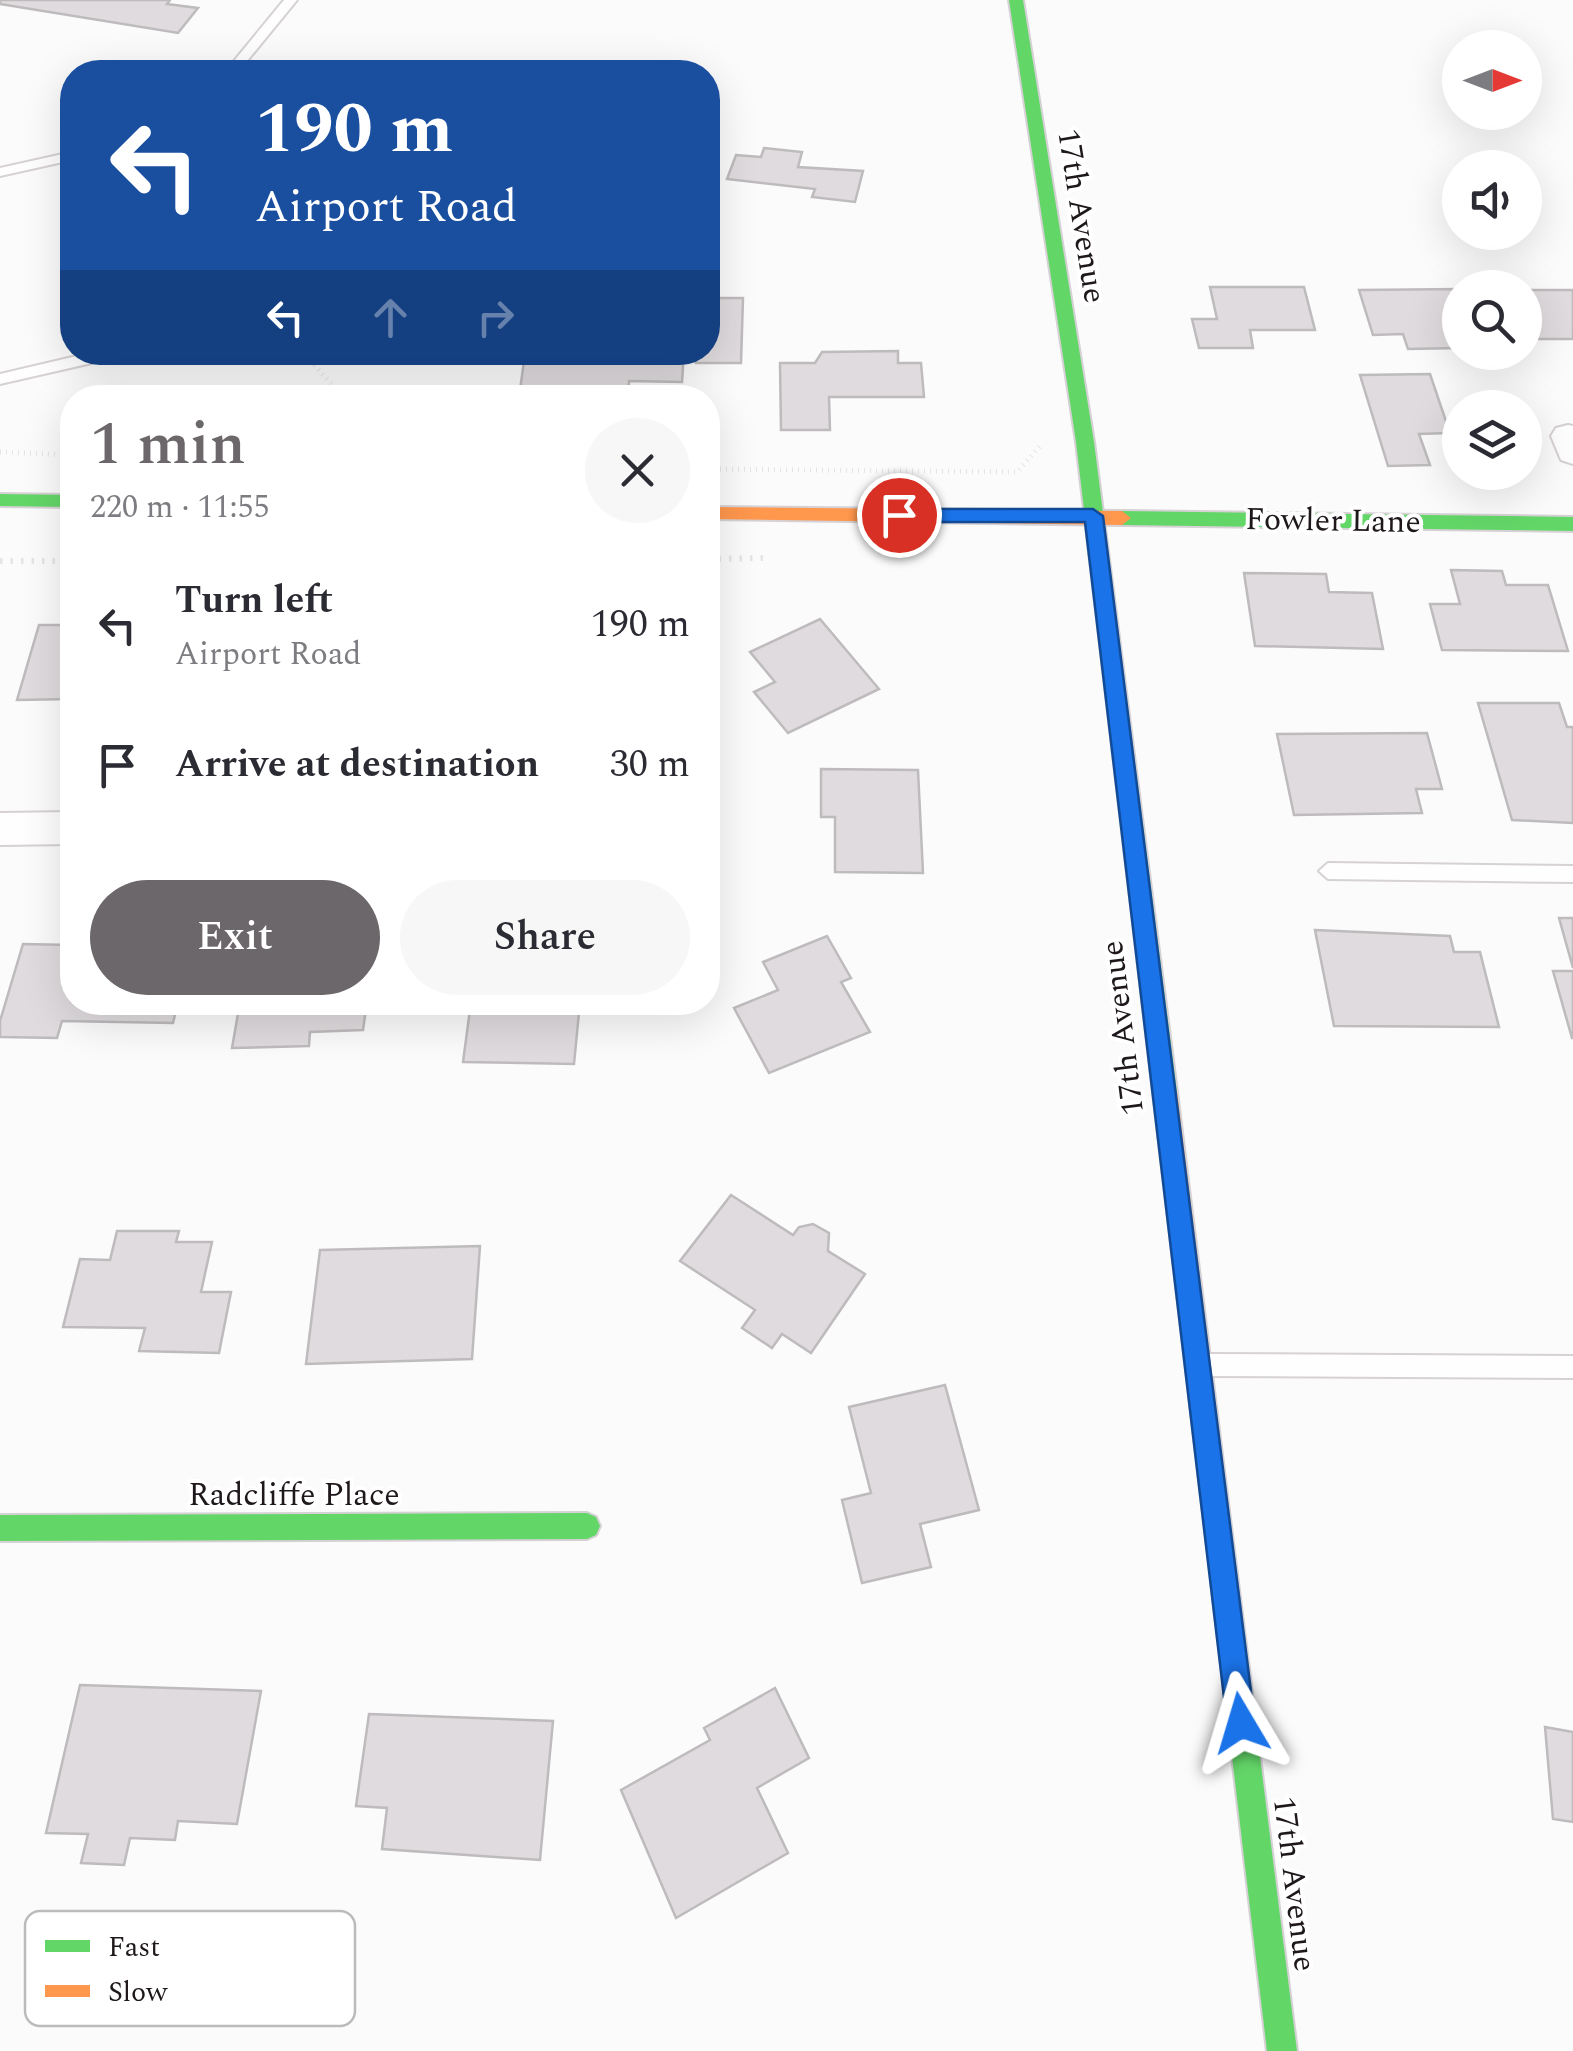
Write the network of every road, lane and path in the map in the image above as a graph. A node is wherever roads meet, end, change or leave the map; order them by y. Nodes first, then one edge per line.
1 (290, 0) edge
2 (1016, 0) edge
3 (241, 60) edge
4 (60, 159) edge
5 (0, 172) edge
6 (61, 365) edge
7 (314, 365) edge
8 (0, 379) edge
9 (333, 385) edge
10 (1043, 442) dead end
11 (0, 452) edge
12 (60, 454) edge
13 (720, 468) edge
14 (0, 500) edge
15 (60, 501) edge
16 (720, 512) edge
17 (1093, 516) junction
18 (1573, 524) edge
19 (0, 561) edge
20 (60, 561) edge
21 (60, 828) edge
22 (0, 830) edge
23 (1328, 871) dead end
24 (1573, 874) edge
25 (1197, 1365) junction
26 (1573, 1367) edge
27 (587, 1526) dead end
28 (0, 1528) edge
29 (1282, 2051) edge

1 - 3 lane
2 - 17 street, 17th Avenue
4 - 5 lane
6 - 8 lane
7 - 9 path
10 - 13 path
11 - 12 path
14 - 15 street
16 - 17 street, Fowler Lane
17 - 18 street, Fowler Lane
17 - 25 street, 17th Avenue
19 - 20 path
21 - 22 street
23 - 24 lane
25 - 26 lane
25 - 29 street, 17th Avenue
27 - 28 street, Radcliffe Place

